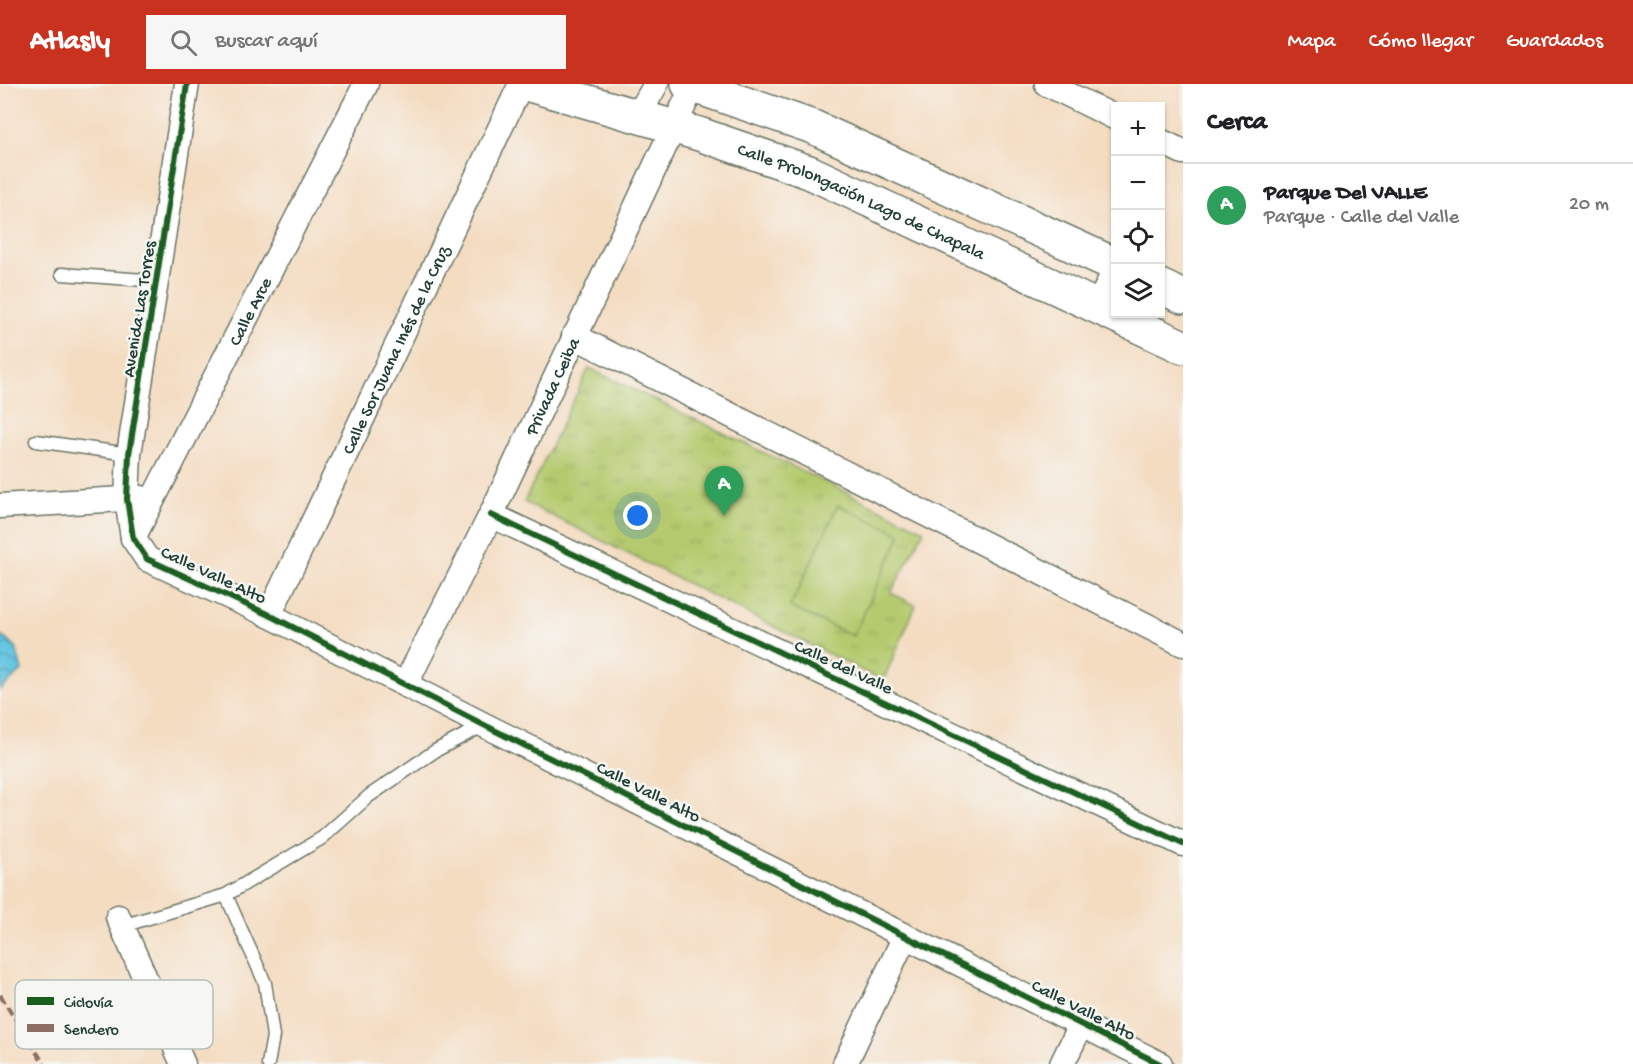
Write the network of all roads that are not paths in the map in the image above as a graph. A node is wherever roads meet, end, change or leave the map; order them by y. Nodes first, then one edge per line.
1 (187, 84) edge
2 (366, 84) edge
3 (521, 84) edge
4 (526, 84) edge
5 (656, 84) edge
6 (1047, 84) edge
7 (691, 85) edge
8 (638, 116) junction
9 (1111, 116) edge
10 (674, 127) junction
11 (1114, 264) edge
12 (62, 274) dead end
13 (1111, 277) edge
14 (158, 281) junction
15 (1165, 288) edge
16 (1183, 297) edge
17 (1098, 307) junction
18 (574, 336) junction
19 (1183, 347) edge
20 (36, 441) dead end
21 (129, 454) junction
22 (154, 496) junction
23 (127, 499) junction
24 (0, 506) edge
25 (492, 515) junction
26 (133, 538) junction
27 (269, 615) junction
28 (1183, 644) edge
29 (405, 685) junction
30 (484, 725) junction
31 (1183, 844) edge
32 (226, 895) junction
33 (120, 921) joint
34 (905, 936) junction
35 (146, 980) edge
36 (1081, 1025) junction
37 (176, 1049) edge
38 (183, 1064) edge
39 (268, 1064) edge
40 (845, 1064) edge
41 (1062, 1064) edge
42 (1160, 1064) edge

1 - 14 street, Avenida Las Torres
2 - 22 street, Calle Arce
3 - 27 street, Calle Sor Juana Inés de la Cruz
4 - 8 main road, Calle Prolongación Lago de Chapala
5 - 8 street
6 - 9 street
7 - 10 street, Privada Ceiba
7 - 11 main road
8 - 10 main road, Calle Prolongación Lago de Chapala
10 - 17 main road, Calle Prolongación Lago de Chapala
10 - 18 street, Privada Ceiba
12 - 14 lane
13 - 17 street
14 - 21 street, Avenida Las Torres
15 - 16 main road
17 - 19 main road, Calle Prolongación Lago de Chapala
18 - 25 street, Privada Ceiba
18 - 28 street
20 - 21 lane
21 - 23 street, Avenida Las Torres
22 - 23 street
22 - 26 street, Calle Arce
23 - 24 street
23 - 26 street, Avenida Las Torres
25 - 29 street, Privada Ceiba
25 - 31 street, Calle del Valle
26 - 27 street, Calle Valle Alto
27 - 29 street, Calle Valle Alto
29 - 30 street, Calle Valle Alto
30 - 32 lane
30 - 34 street, Calle Valle Alto
32 - 33 lane
32 - 39 lane
33 - 35 street
34 - 36 street, Calle Valle Alto
34 - 40 street
36 - 41 street
36 - 42 street, Calle Valle Alto
37 - 38 street

